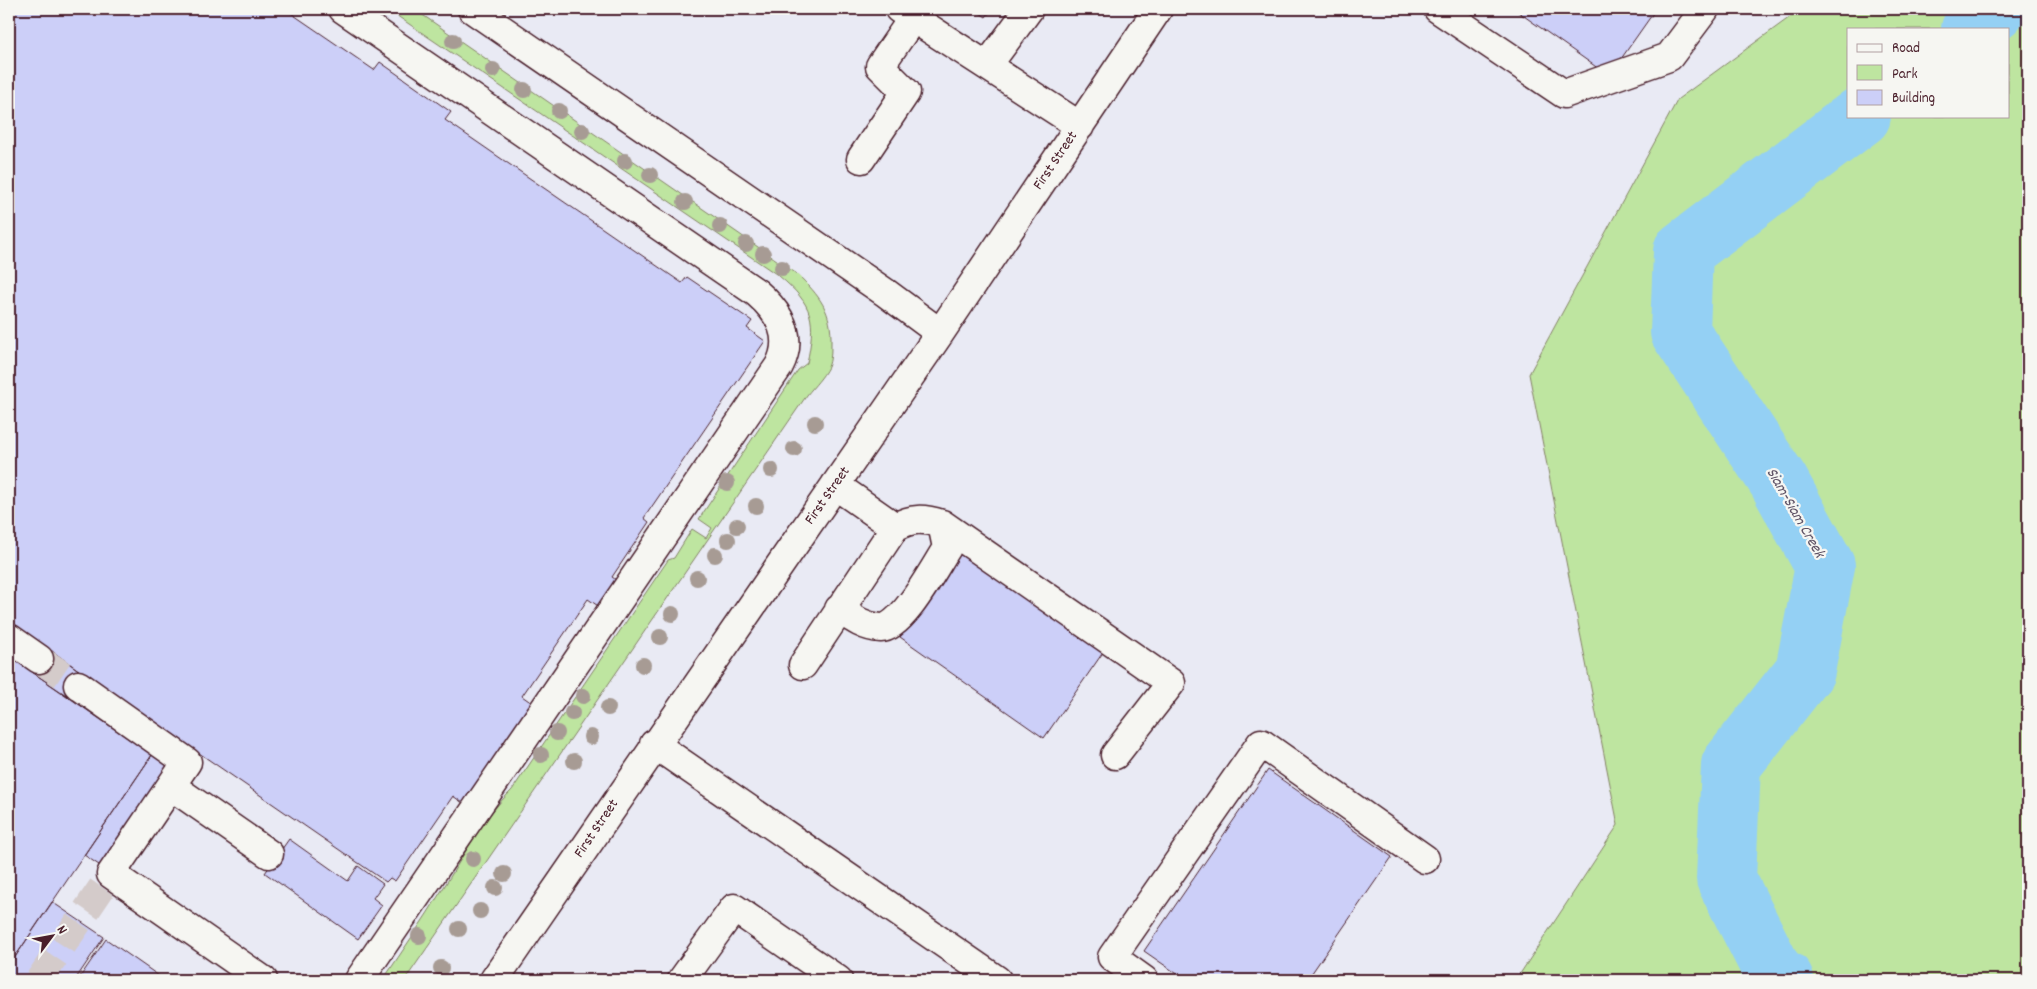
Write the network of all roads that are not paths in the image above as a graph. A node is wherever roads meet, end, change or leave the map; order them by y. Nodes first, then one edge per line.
1 (343, 9) edge
2 (472, 9) edge
3 (1029, 9) edge
4 (1158, 9) edge
5 (1438, 9) edge
6 (1705, 9) edge
7 (906, 13) edge
8 (987, 66) junction
9 (1080, 126) junction
10 (861, 159) dead end
11 (940, 333) junction
12 (835, 485) junction
13 (942, 524) junction
14 (895, 527) junction
15 (839, 609) junction
16 (9, 638) edge
17 (39, 659) tunnel mouth
18 (803, 665) dead end
19 (78, 685) tunnel mouth
20 (654, 744) junction
21 (1116, 754) dead end
22 (171, 786) junction
23 (268, 854) dead end
24 (1425, 859) dead end
25 (236, 973) edge
26 (264, 980) edge
27 (359, 980) edge
28 (494, 980) edge
29 (682, 980) edge
30 (838, 980) edge
31 (996, 980) edge
32 (1144, 980) edge

1 - 27 street
2 - 11 street
3 - 8 street
4 - 9 street, First Street
5 - 6 street
7 - 8 street
7 - 10 street
8 - 9 street
9 - 11 street, First Street
11 - 12 street, First Street
12 - 14 street
12 - 20 street, First Street
13 - 14 street
13 - 15 street
13 - 21 street
14 - 15 street
15 - 18 street
16 - 17 street
19 - 22 street
20 - 28 street, First Street
20 - 31 street
22 - 23 street
22 - 25 street
24 - 32 street
25 - 26 street
29 - 30 street

